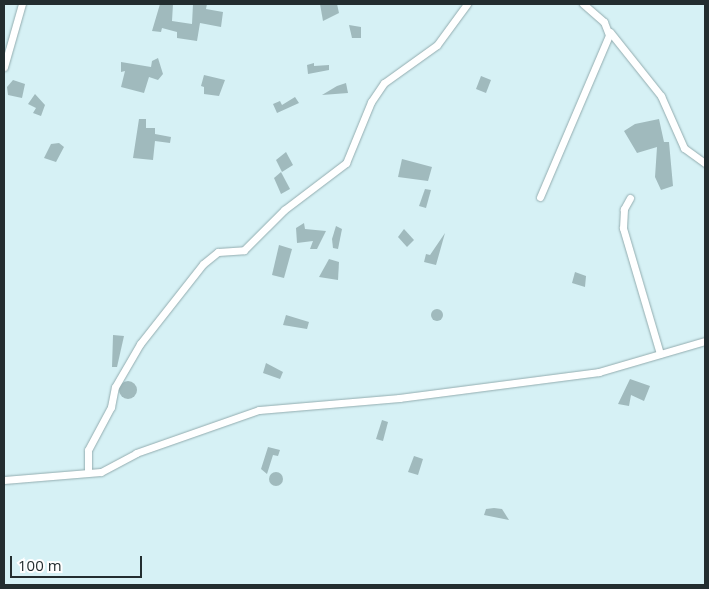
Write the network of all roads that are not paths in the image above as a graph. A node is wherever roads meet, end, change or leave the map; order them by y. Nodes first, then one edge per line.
1 (22, 4) edge
2 (467, 4) edge
3 (583, 4) edge
4 (610, 32) junction
5 (4, 67) edge
6 (705, 162) edge
7 (540, 197) dead end
8 (630, 198) dead end
9 (705, 341) edge
10 (660, 354) junction
11 (88, 472) junction
12 (4, 480) edge

1 - 5 street
2 - 11 street
3 - 4 street
4 - 6 street
4 - 7 street
8 - 10 street
9 - 10 street
10 - 11 street
11 - 12 street

